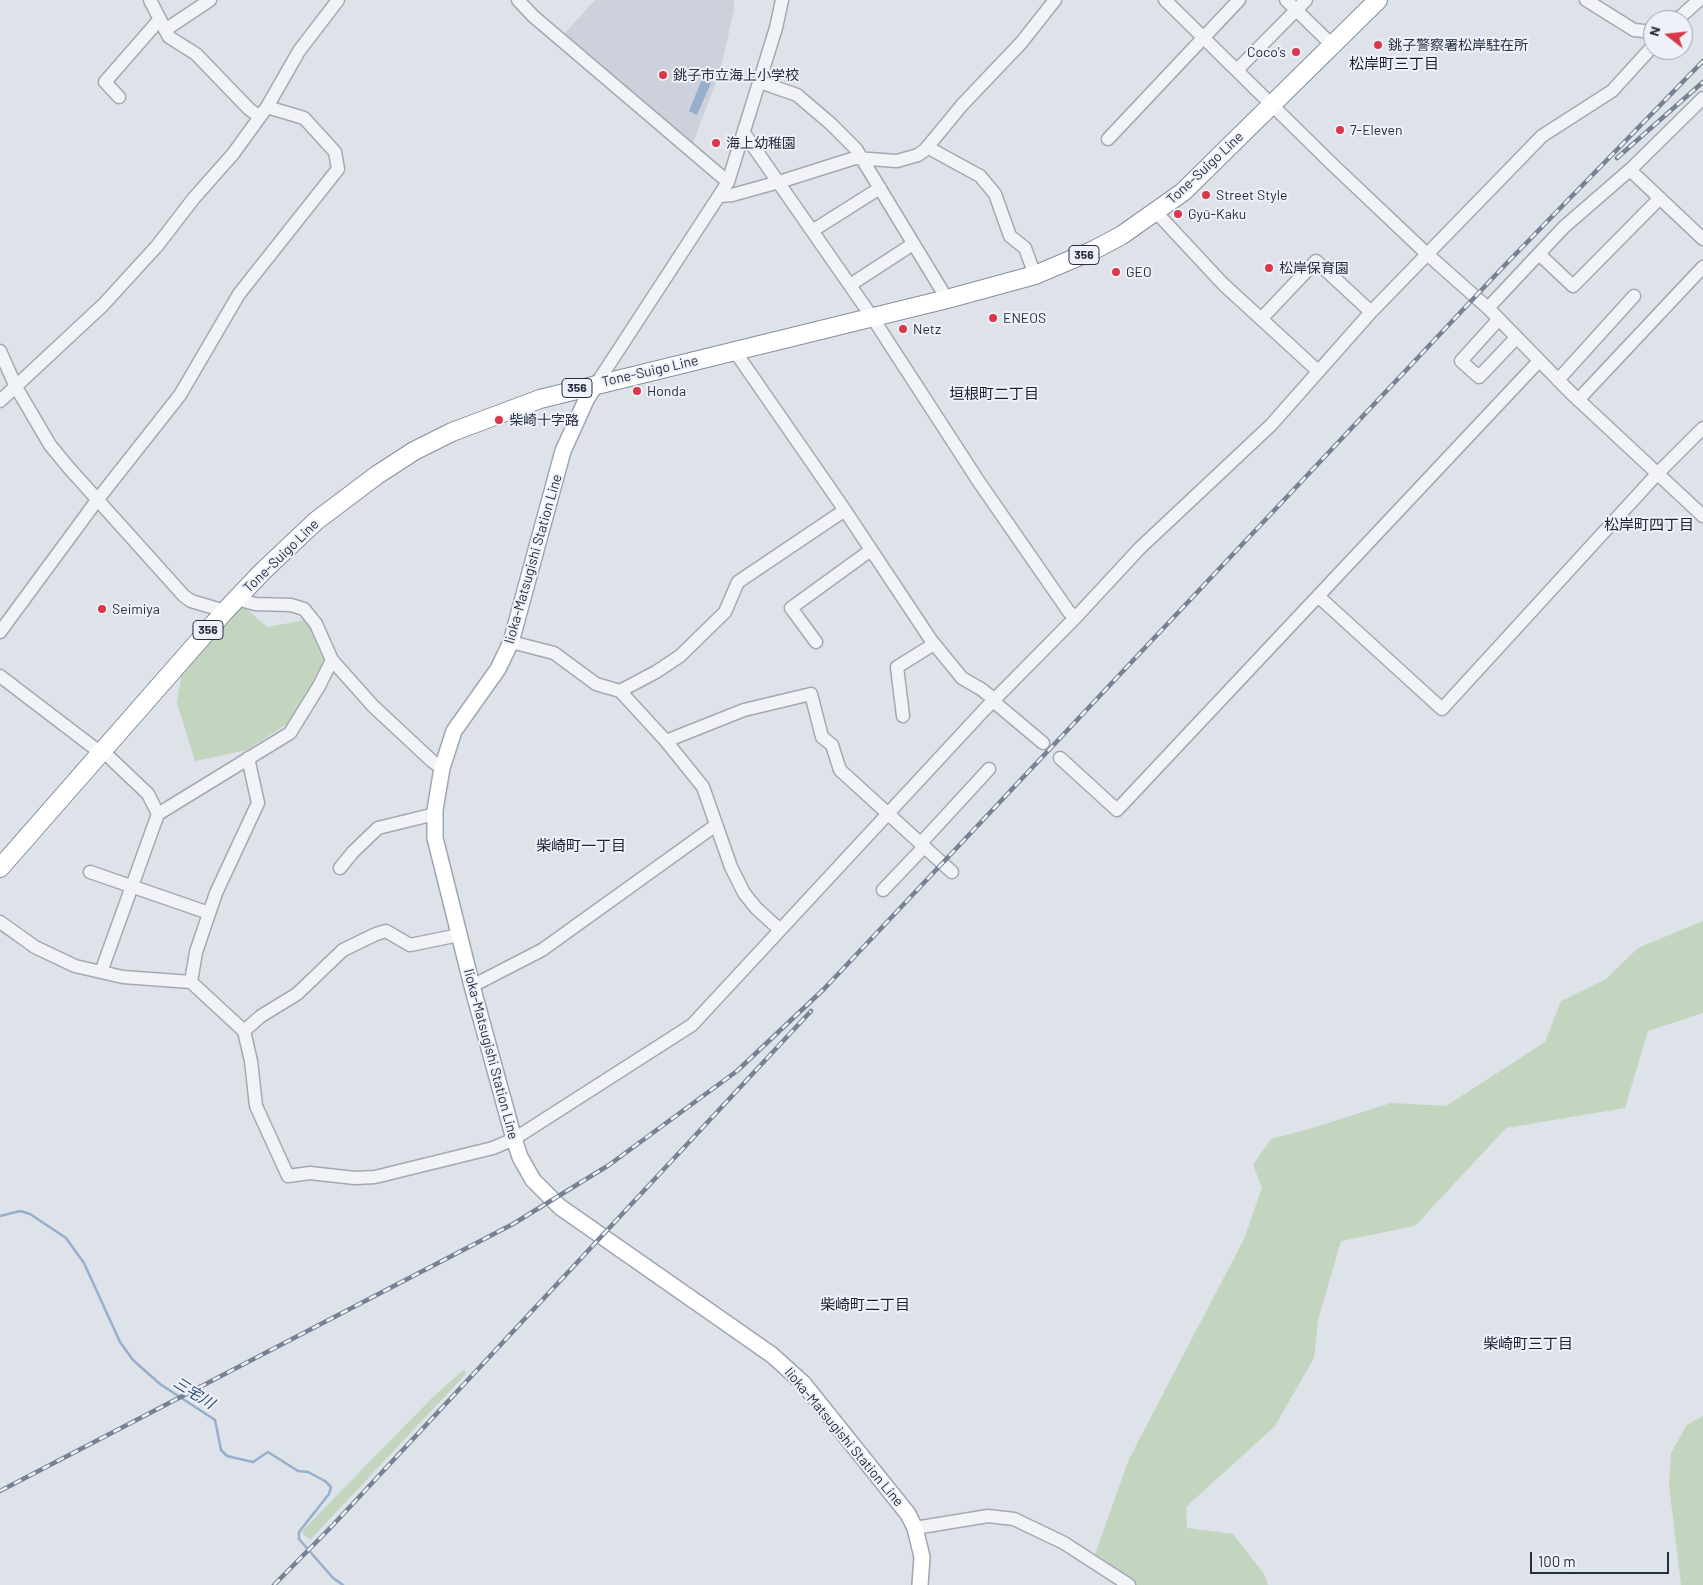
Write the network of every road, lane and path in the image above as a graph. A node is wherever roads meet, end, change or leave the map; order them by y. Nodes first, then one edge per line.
1 (150, 0) edge
2 (210, 0) edge
3 (338, 0) edge
4 (518, 0) edge
5 (782, 0) edge
6 (1054, 0) edge
7 (1164, 0) edge
8 (1239, 0) edge
9 (1286, 0) edge
10 (1306, 0) edge
11 (1378, 0) edge
12 (1586, 0) edge
13 (1700, 0) edge
14 (1297, 10) junction
15 (1688, 10) edge
16 (162, 25) junction
17 (1643, 31) edge
18 (1204, 36) junction
19 (1332, 45) junction
20 (1643, 57) edge
21 (1237, 70) junction
22 (760, 82) junction
23 (119, 97) dead end
24 (1703, 98) edge
25 (1272, 104) junction
26 (263, 112) junction
27 (744, 134) junction
28 (1108, 139) dead end
29 (928, 147) junction
30 (862, 157) junction
31 (1630, 170) junction
32 (728, 182) junction
33 (779, 182) junction
34 (880, 188) junction
35 (720, 196) junction
36 (1660, 198) junction
37 (1156, 212) junction
38 (812, 231) junction
39 (1703, 239) edge
40 (913, 244) junction
41 (1427, 254) junction
42 (1539, 254) junction
43 (1703, 266) edge
44 (1035, 275) junction
45 (850, 285) junction
46 (1634, 296) dead end
47 (947, 299) junction
48 (1488, 308) junction
49 (1371, 312) junction
50 (872, 317) junction
51 (1261, 319) junction
52 (1498, 320) junction
53 (1516, 338) junction
54 (734, 350) junction
55 (0, 351) edge
56 (1539, 361) junction
57 (1318, 372) junction
58 (1558, 380) junction
59 (597, 383) junction
60 (16, 387) junction
61 (1578, 400) junction
62 (0, 401) edge
63 (1703, 428) edge
64 (1657, 474) junction
65 (98, 498) junction
66 (845, 510) junction
67 (1703, 516) edge
68 (872, 550) junction
69 (1319, 597) junction
70 (231, 605) junction
71 (1076, 617) junction
72 (0, 632) edge
73 (511, 642) junction
74 (816, 642) dead end
75 (934, 644) junction
76 (332, 660) junction
77 (0, 676) edge
78 (620, 691) junction
79 (994, 701) junction
80 (903, 716) dead end
81 (666, 741) junction
82 (1043, 743) dead end
83 (102, 753) junction
84 (248, 758) junction
85 (1060, 758) dead end
86 (442, 768) junction
87 (989, 769) dead end
88 (887, 812) junction
89 (158, 814) junction
90 (435, 814) junction
91 (716, 826) junction
92 (922, 845) junction
93 (0, 868) edge
94 (340, 868) dead end
95 (90, 872) dead end
96 (952, 872) dead end
97 (132, 887) junction
98 (883, 890) dead end
99 (209, 913) junction
100 (0, 922) edge
101 (779, 929) junction
102 (459, 935) junction
103 (101, 972) junction
104 (191, 982) junction
105 (472, 986) junction
106 (244, 1031) junction
107 (514, 1139) junction
108 (915, 1528) junction
109 (920, 1585) edge
110 (1129, 1585) edge

1 - 16 street
2 - 16 street
3 - 26 street
4 - 32 street
5 - 22 street
6 - 29 street
7 - 18 street
8 - 18 street
9 - 14 street
10 - 14 street
11 - 19 highway, Tone-Suigo Line / 356
12 - 17 street
13 - 15 street
14 - 19 street
14 - 21 street
16 - 23 street
16 - 26 street
18 - 21 street
18 - 28 street
19 - 25 highway, Tone-Suigo Line / 356
20 - 41 street
21 - 25 street
22 - 27 street
22 - 30 street
24 - 31 street
25 - 37 highway, Tone-Suigo Line / 356
25 - 41 street
26 - 60 street
26 - 65 street
27 - 32 street
27 - 33 street
29 - 30 street
29 - 44 street
30 - 33 street
30 - 34 street
31 - 36 street
31 - 42 street
32 - 35 street
33 - 35 street
33 - 38 street
34 - 38 street
34 - 40 street
35 - 59 street
36 - 39 street
36 - 42 street
37 - 44 highway, Tone-Suigo Line / 356
37 - 51 street
38 - 45 street
40 - 45 street
40 - 47 street
41 - 48 street
41 - 49 street
42 - 48 street
43 - 61 street
44 - 47 highway, Tone-Suigo Line / 356
45 - 50 street
46 - 58 street
47 - 50 highway, Tone-Suigo Line / 356
48 - 52 street
49 - 51 street
49 - 57 street
50 - 54 highway, Tone-Suigo Line / 356
50 - 71 street
51 - 57 street
52 - 53 street
52 - 53 street
53 - 56 street
54 - 59 highway, Tone-Suigo Line / 356
54 - 66 street
55 - 60 street
56 - 58 street
56 - 69 street
57 - 71 street
58 - 61 street
59 - 70 highway, Tone-Suigo Line / 356
59 - 73 main road, Iioka-Matsugishi Station Line
60 - 62 street
60 - 65 street
61 - 64 street
63 - 64 street
64 - 67 street
64 - 69 street
65 - 70 street
65 - 72 street
66 - 68 street
66 - 78 street
68 - 74 street
68 - 75 street
69 - 85 street
70 - 76 street
70 - 83 highway, Tone-Suigo Line / 356
71 - 79 street
73 - 78 street
73 - 86 main road, Iioka-Matsugishi Station Line
75 - 79 street
75 - 80 street
76 - 84 street
76 - 86 street
77 - 83 street
78 - 81 street
79 - 82 street
79 - 88 street
81 - 88 street
81 - 91 street
83 - 89 street
83 - 93 highway, Tone-Suigo Line / 356
84 - 89 street
84 - 99 street
86 - 90 main road, Iioka-Matsugishi Station Line
87 - 92 street
88 - 92 street
88 - 101 street
89 - 97 street
90 - 94 street
90 - 102 main road, Iioka-Matsugishi Station Line
91 - 101 street
91 - 105 street
92 - 96 street
92 - 98 street
95 - 97 street
97 - 99 street
97 - 103 street
99 - 104 street
100 - 103 street
101 - 107 street
102 - 105 main road, Iioka-Matsugishi Station Line
102 - 106 street
103 - 104 street
104 - 106 street
105 - 107 main road, Iioka-Matsugishi Station Line
106 - 107 street
107 - 108 main road, Iioka-Matsugishi Station Line
108 - 109 main road, Iioka-Matsugishi Station Line
108 - 110 street

